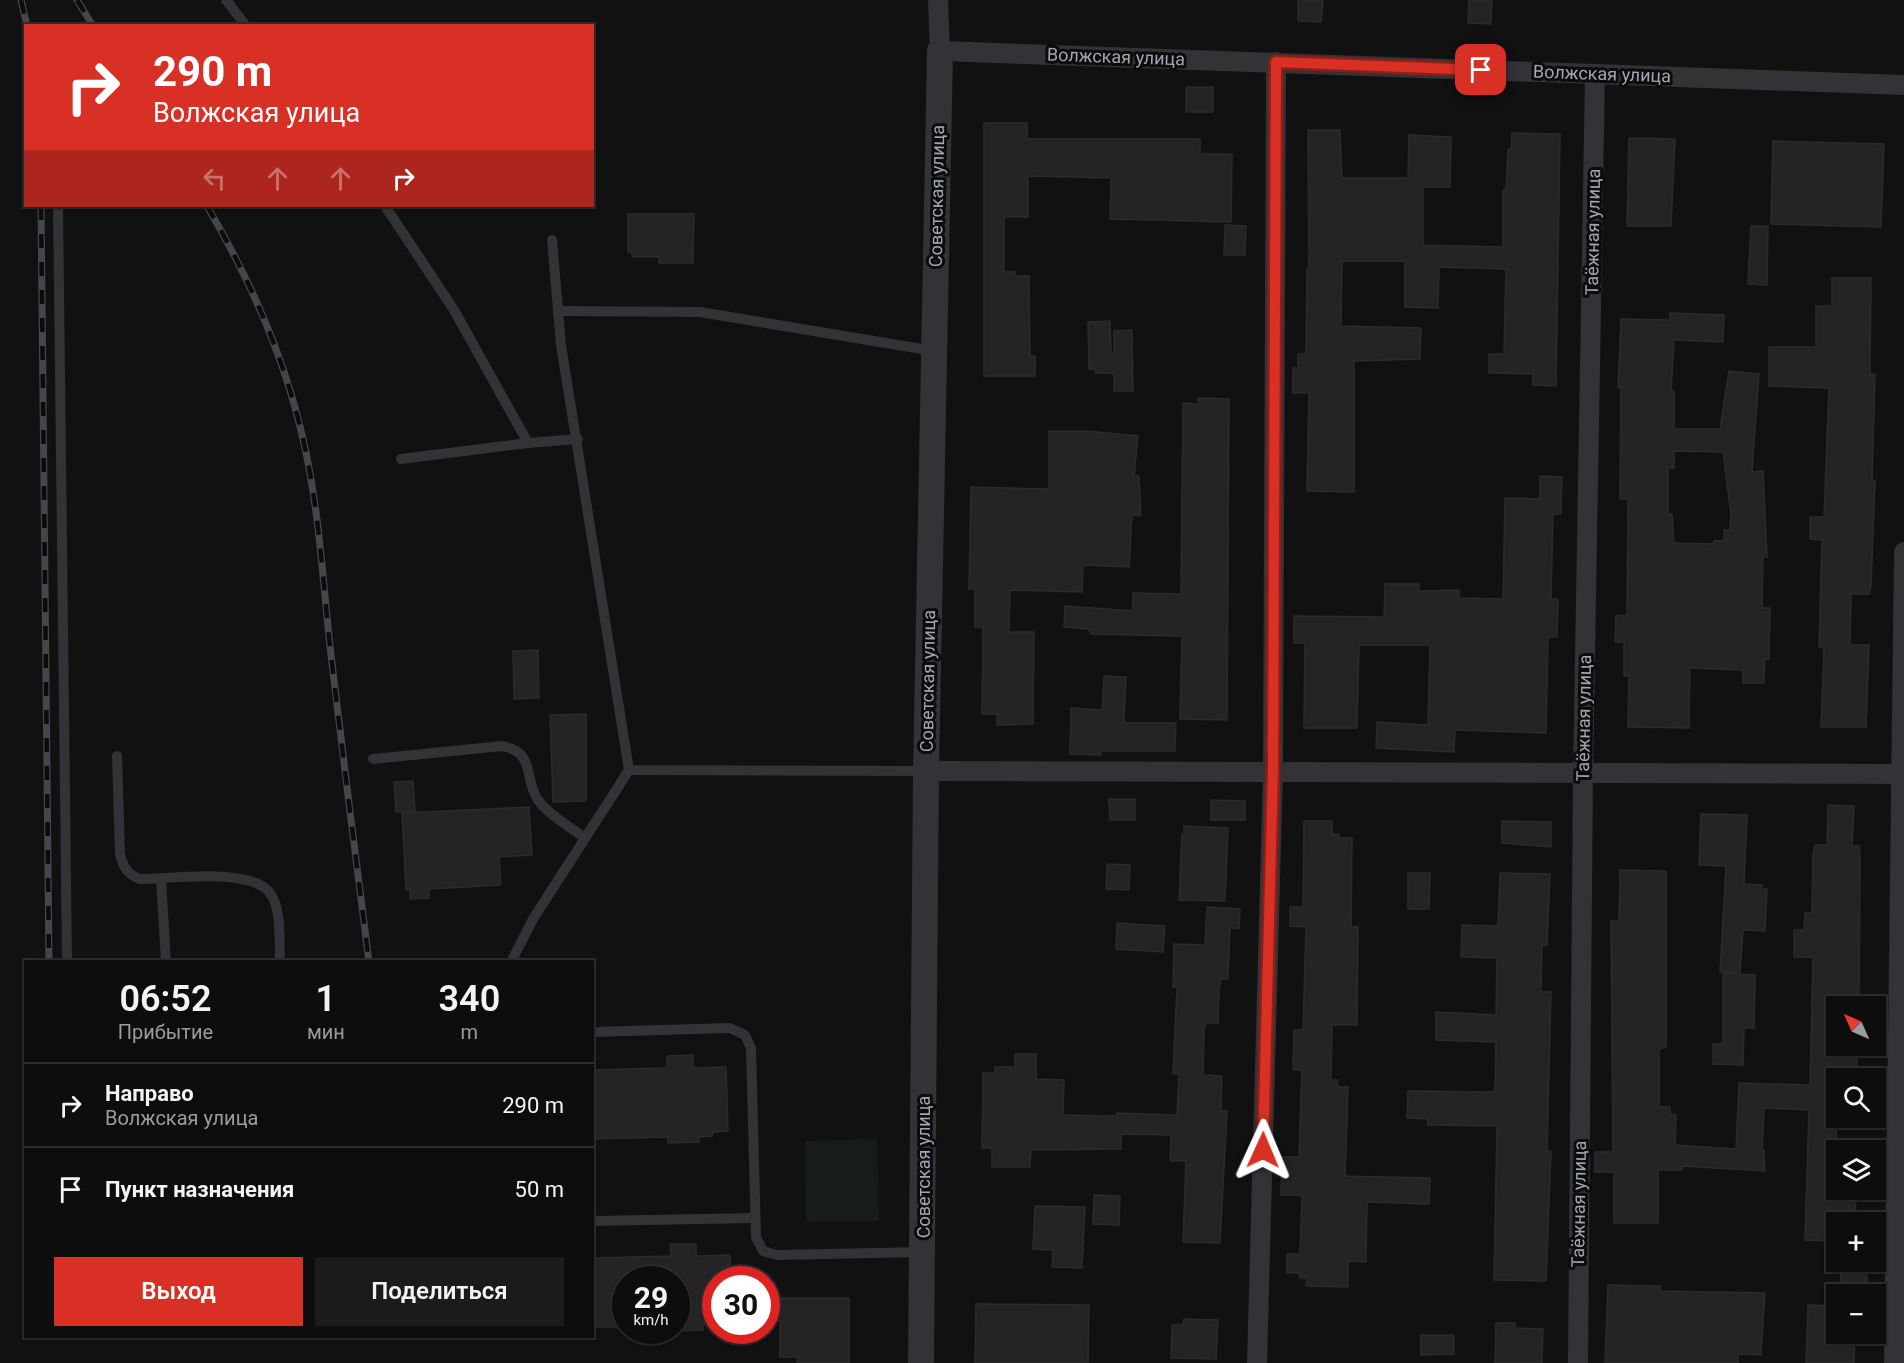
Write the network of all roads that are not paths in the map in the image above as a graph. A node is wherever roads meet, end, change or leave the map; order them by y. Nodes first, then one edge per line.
1 (226, 0) edge
2 (938, 0) edge
3 (244, 24) edge
4 (940, 51) junction
5 (1276, 62) junction
6 (1595, 74) junction
7 (1904, 85) edge
8 (57, 207) edge
9 (386, 207) edge
10 (552, 240) dead end
11 (558, 311) junction
12 (934, 351) junction
13 (578, 439) junction
14 (528, 443) junction
15 (401, 459) dead end
16 (1904, 552) edge
17 (117, 756) dead end
18 (373, 759) dead end
19 (628, 770) junction
20 (926, 771) junction
21 (1273, 771) junction
22 (1583, 774) junction
23 (1903, 774) edge
24 (585, 838) junction
25 (161, 879) junction
26 (68, 960) edge
27 (166, 960) edge
28 (280, 960) edge
29 (512, 960) edge
30 (594, 1032) edge
31 (755, 1218) junction
32 (594, 1221) edge
33 (924, 1252) junction
34 (921, 1363) edge
35 (1257, 1363) edge
36 (1578, 1363) edge
37 (1894, 1363) edge

1 - 3 lane
2 - 4 street, Советская улица
4 - 5 street, Волжская улица
4 - 12 street, Советская улица
5 - 6 street, Волжская улица
5 - 21 street
6 - 7 street, Волжская улица
6 - 22 street, Таёжная улица
8 - 26 lane
9 - 14 lane
10 - 11 lane
11 - 12 lane
11 - 13 lane
12 - 20 street, Советская улица
13 - 14 lane
13 - 19 lane
14 - 15 lane
16 - 23 street
17 - 25 lane
18 - 24 lane
19 - 20 lane
19 - 24 lane
20 - 21 street
20 - 33 street, Советская улица
21 - 22 street
21 - 35 street
22 - 23 street
22 - 36 street, Таёжная улица
23 - 37 street
24 - 29 lane
25 - 27 lane
25 - 28 lane
30 - 31 lane
31 - 32 lane
31 - 33 lane
33 - 34 street, Советская улица

